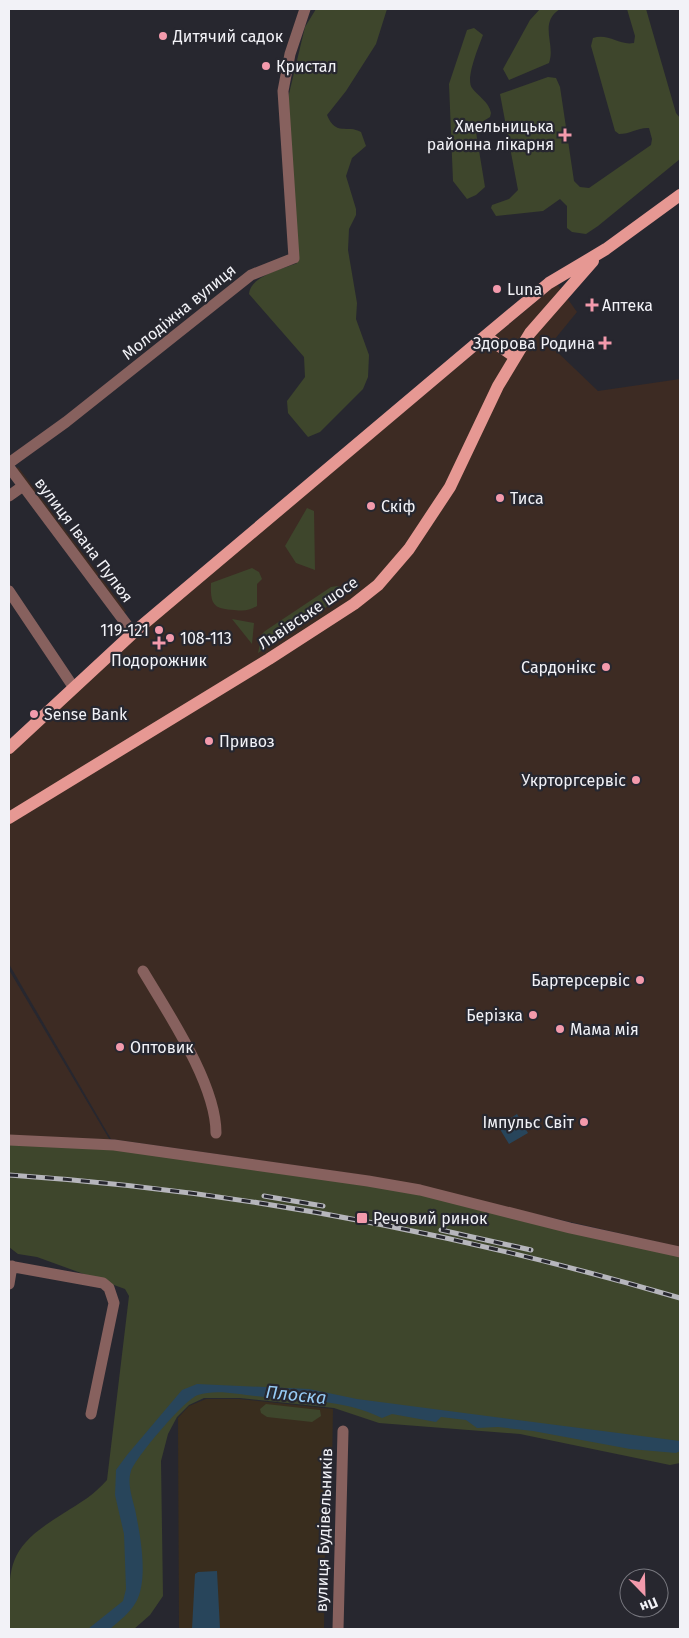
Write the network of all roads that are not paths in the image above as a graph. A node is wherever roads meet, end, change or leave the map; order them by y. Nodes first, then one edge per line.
1 (304, 9) edge
2 (680, 195) edge
3 (606, 249) junction
4 (478, 342) junction
5 (515, 357) junction
6 (9, 465) edge
7 (23, 486) junction
8 (9, 496) edge
9 (9, 592) edge
10 (132, 633) junction
11 (74, 688) junction
12 (9, 748) edge
13 (9, 818) edge
14 (143, 971) dead end
15 (216, 1133) dead end
16 (9, 1140) edge
17 (680, 1252) edge
18 (10, 1266) edge
19 (9, 1284) edge
20 (91, 1414) dead end
21 (343, 1431) dead end
22 (338, 1629) edge

1 - 6 street, Молодіжна вулиця
2 - 3 main road, Львівське шосе
3 - 4 main road, Львівське шосе
3 - 5 main road, Львівське шосе
4 - 5 main road
4 - 10 main road, Львівське шосе
5 - 13 main road, Львівське шосе
6 - 7 street, вулиця Івана Пулюя
7 - 8 street
7 - 10 street, вулиця Івана Пулюя
9 - 11 street
10 - 11 main road, Львівське шосе
11 - 12 main road, Львівське шосе
14 - 15 street
16 - 17 street
18 - 19 street
18 - 20 street
21 - 22 street, вулиця Будівельників

